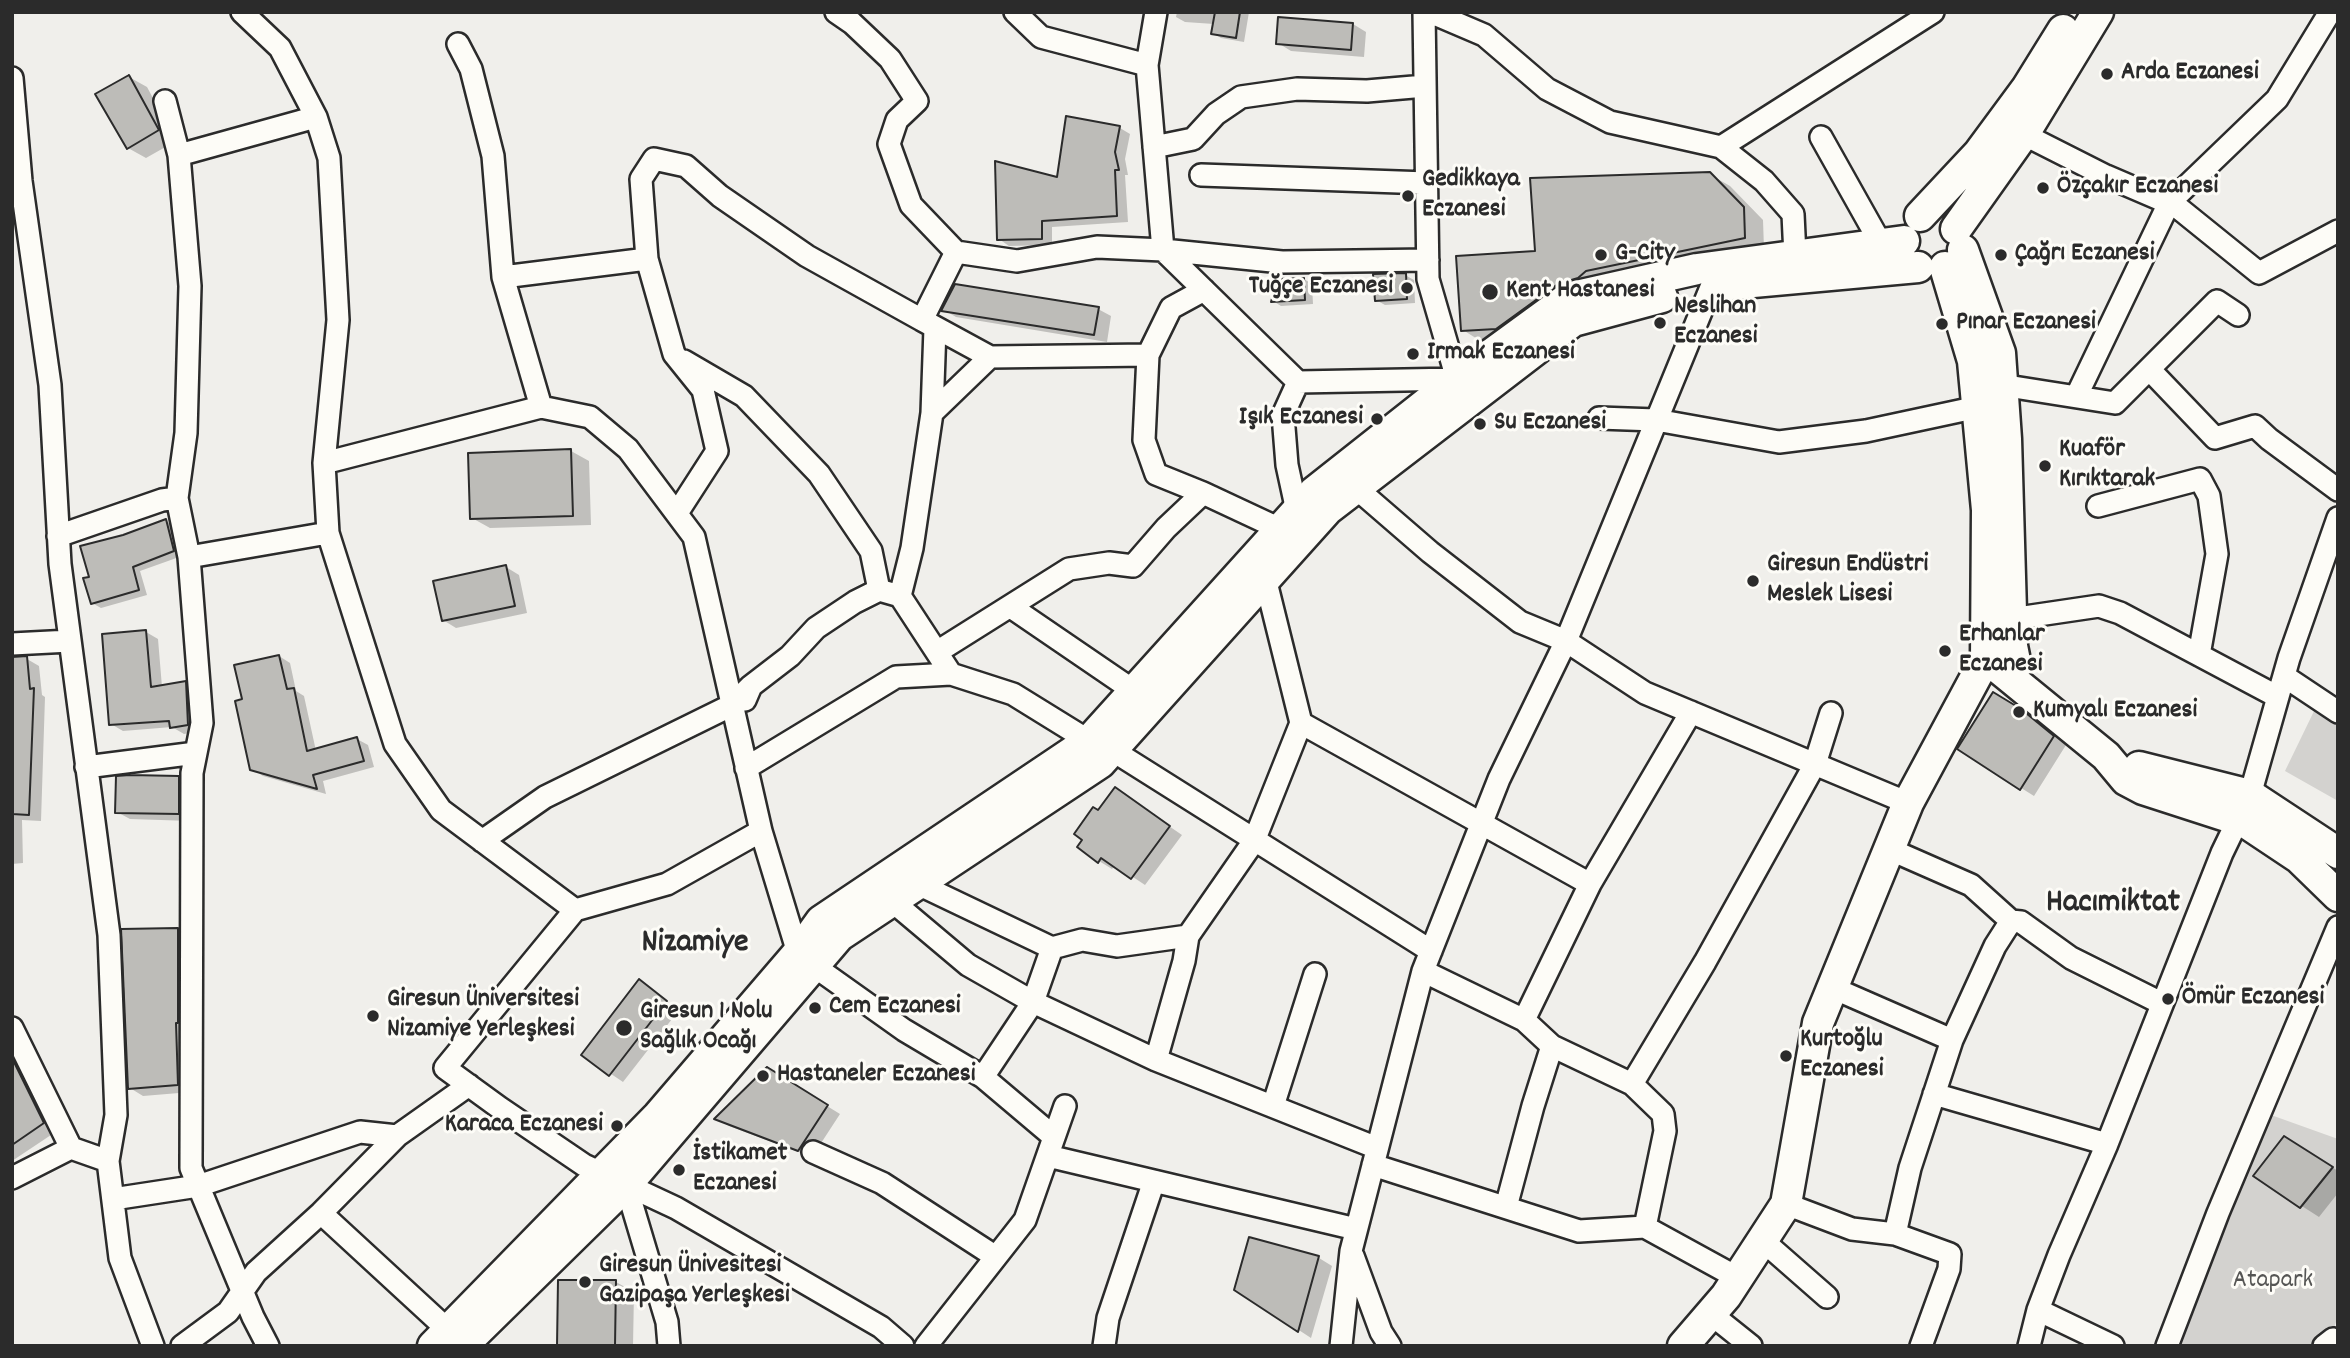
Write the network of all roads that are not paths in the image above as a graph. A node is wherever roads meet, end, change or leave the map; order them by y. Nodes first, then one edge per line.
1 (242, 12) edge
2 (836, 12) edge
3 (1016, 12) edge
4 (1156, 12) edge
5 (1424, 12) edge
6 (1430, 12) edge
7 (1933, 12) edge
8 (2075, 12) edge
9 (2098, 12) edge
10 (2327, 19) edge
11 (458, 44) dead end
12 (1147, 65) junction
13 (12, 78) edge
14 (1426, 86) junction
15 (165, 101) dead end
16 (316, 117) junction
17 (2023, 134) junction
18 (1821, 137) dead end
19 (1154, 147) junction
20 (1721, 147) junction
21 (179, 155) junction
22 (1201, 175) dead end
23 (1427, 183) junction
24 (18, 194) edge
25 (2169, 203) junction
26 (1920, 216) junction
27 (2338, 231) edge
28 (1892, 243) junction
29 (1163, 250) junction
30 (956, 252) junction
31 (1946, 253) junction
32 (647, 259) junction
33 (1428, 260) junction
34 (1798, 267) junction
35 (503, 277) junction
36 (1712, 285) junction
37 (1205, 290) junction
38 (2238, 315) dead end
39 (928, 324) junction
40 (674, 355) junction
41 (1148, 355) junction
42 (990, 357) junction
43 (2149, 369) junction
44 (1457, 379) junction
45 (1298, 382) junction
46 (2001, 385) junction
47 (2077, 396) junction
48 (541, 407) junction
49 (1978, 407) junction
50 (932, 413) junction
51 (1599, 418) dead end
52 (1657, 420) junction
53 (324, 463) junction
54 (1356, 488) junction
55 (2338, 490) edge
56 (1203, 493) junction
57 (177, 498) junction
58 (2098, 506) dead end
59 (677, 513) junction
60 (2338, 518) edge
61 (1288, 520) junction
62 (328, 533) junction
63 (58, 536) junction
64 (189, 557) junction
65 (1265, 579) junction
66 (879, 590) junction
67 (900, 596) junction
68 (1011, 607) junction
69 (1566, 641) junction
70 (2003, 641) junction
71 (70, 642) junction
72 (12, 645) edge
73 (937, 652) junction
74 (2199, 655) junction
75 (951, 674) junction
76 (2284, 676) junction
77 (1134, 691) junction
78 (2278, 697) junction
79 (1691, 712) junction
80 (2338, 712) edge
81 (734, 713) junction
82 (1831, 713) dead end
83 (1301, 723) junction
84 (1100, 746) junction
85 (196, 753) junction
86 (1815, 764) junction
87 (86, 767) junction
88 (747, 768) junction
89 (1908, 803) junction
90 (2244, 807) junction
91 (1482, 823) junction
92 (761, 831) junction
93 (482, 841) junction
94 (1254, 841) junction
95 (1889, 849) junction
96 (2338, 853) edge
97 (918, 884) junction
98 (1590, 884) junction
99 (2338, 896) edge
100 (892, 901) junction
101 (575, 910) junction
102 (2011, 921) junction
103 (2338, 927) edge
104 (1188, 936) junction
105 (1052, 948) junction
106 (1431, 951) junction
107 (806, 959) junction
108 (1423, 971) junction
109 (1315, 974) dead end
110 (1833, 988) junction
111 (1033, 1002) junction
112 (2161, 1003) junction
113 (1524, 1020) junction
114 (12, 1028) edge
115 (1952, 1040) junction
116 (1552, 1046) junction
117 (1156, 1060) junction
118 (982, 1077) junction
119 (1632, 1084) junction
120 (469, 1085) junction
121 (1934, 1094) junction
122 (1273, 1105) junction
123 (1065, 1106) dead end
124 (397, 1136) junction
125 (2107, 1144) junction
126 (1051, 1146) junction
127 (71, 1148) junction
128 (813, 1152) dead end
129 (1375, 1156) junction
130 (108, 1160) junction
131 (12, 1178) edge
132 (614, 1179) junction
133 (1154, 1181) junction
134 (198, 1186) junction
135 (113, 1199) junction
136 (1786, 1204) junction
137 (1506, 1207) junction
138 (321, 1213) junction
139 (1646, 1227) junction
140 (1356, 1229) junction
141 (1895, 1234) junction
142 (1762, 1240) junction
143 (1351, 1251) junction
144 (996, 1258) junction
145 (1738, 1278) junction
146 (244, 1291) junction
147 (1827, 1297) dead end
148 (2038, 1310) junction
149 (1711, 1314) junction
150 (447, 1341) edge
151 (153, 1346) edge
152 (182, 1346) edge
153 (268, 1346) edge
154 (669, 1346) edge
155 (902, 1346) edge
156 (926, 1346) edge
157 (1104, 1346) edge
158 (1342, 1346) edge
159 (1390, 1346) edge
160 (1684, 1346) edge
161 (1751, 1346) edge
162 (1921, 1346) edge
163 (2029, 1346) edge
164 (2113, 1346) edge
165 (2167, 1346) edge

1 - 16 street
2 - 30 street
3 - 12 street
4 - 12 street
5 - 14 street
6 - 20 street
7 - 20 street
8 - 26 street
9 - 17 street
10 - 25 street
11 - 35 street
12 - 19 street
13 - 24 street
14 - 19 street
14 - 23 street
15 - 21 street
16 - 21 street
16 - 53 street
17 - 25 street
17 - 31 street
18 - 28 street
19 - 29 street
20 - 34 street
21 - 57 street
22 - 23 street
23 - 33 street
24 - 63 street
25 - 27 street
25 - 47 street
26 - 28 street
26 - 31 street
28 - 31 street
28 - 34 street
29 - 30 street
29 - 33 street
29 - 37 street
30 - 39 street
31 - 34 street
31 - 46 street
31 - 49 street
32 - 35 street
32 - 39 street
32 - 40 street
33 - 44 street
34 - 36 street
34 - 44 street
35 - 48 street
36 - 52 street
36 - 54 street
37 - 41 street
37 - 45 street
38 - 43 street
39 - 42 street
39 - 50 street
40 - 59 street
40 - 66 street
41 - 42 street
41 - 56 street
42 - 50 street
43 - 47 street
43 - 55 street
44 - 45 street
44 - 61 street
45 - 61 street
46 - 47 street
46 - 70 street
48 - 53 street
48 - 59 street
49 - 52 street
49 - 70 street
50 - 67 street
51 - 52 street
52 - 69 street
53 - 62 street
54 - 65 street
54 - 69 street
56 - 61 street
56 - 68 street
57 - 63 street
57 - 64 street
58 - 74 street
59 - 81 street
60 - 76 street
61 - 77 street
62 - 64 street
62 - 93 street
63 - 71 street
64 - 85 street
65 - 83 street
65 - 84 street
66 - 67 street
66 - 81 street
67 - 73 street
68 - 73 street
68 - 77 street
69 - 79 street
69 - 91 street
70 - 74 street
70 - 89 street
70 - 90 street
71 - 72 street
71 - 87 street
73 - 75 street
74 - 78 street
75 - 84 street
75 - 88 street
76 - 78 street
76 - 80 street
77 - 84 street
78 - 90 street
79 - 86 street
79 - 98 street
81 - 88 street
81 - 93 street
82 - 86 street
83 - 91 street
83 - 94 street
84 - 94 street
84 - 97 street
84 - 107 street
85 - 87 street
85 - 134 street
86 - 89 street
86 - 119 street
87 - 130 street
88 - 92 street
89 - 95 street
90 - 96 street
90 - 99 street
90 - 112 street
91 - 98 street
91 - 106 street
92 - 101 street
92 - 107 street
93 - 101 street
94 - 104 street
94 - 106 street
95 - 102 street
95 - 110 street
97 - 100 street
97 - 105 street
98 - 113 street
100 - 107 street
100 - 111 street
101 - 120 street
102 - 112 street
102 - 115 street
103 - 165 street
104 - 105 street
104 - 117 street
105 - 111 street
106 - 108 street
107 - 118 street
107 - 132 street
108 - 113 street
108 - 129 street
109 - 122 street
110 - 115 street
110 - 136 street
111 - 117 street
111 - 118 street
112 - 125 street
113 - 116 street
114 - 127 street
115 - 121 street
116 - 119 street
116 - 137 street
117 - 122 street
118 - 126 street
119 - 139 street
120 - 124 street
120 - 132 street
121 - 125 street
121 - 141 street
122 - 129 street
123 - 126 street
124 - 134 street
124 - 138 street
125 - 148 street
126 - 133 street
126 - 144 street
127 - 130 street
127 - 131 street
128 - 144 street
129 - 137 street
129 - 140 street
130 - 135 street
132 - 150 street
132 - 154 street
132 - 155 street
133 - 140 street
133 - 157 street
134 - 135 street
134 - 146 street
135 - 151 street
136 - 141 street
136 - 142 street
137 - 139 street
138 - 146 street
138 - 150 street
139 - 145 street
140 - 143 street
141 - 162 street
142 - 145 street
142 - 147 street
143 - 158 street
143 - 159 street
144 - 156 street
145 - 149 street
146 - 152 street
146 - 153 street
148 - 163 street
148 - 164 street
149 - 160 street
149 - 161 street

